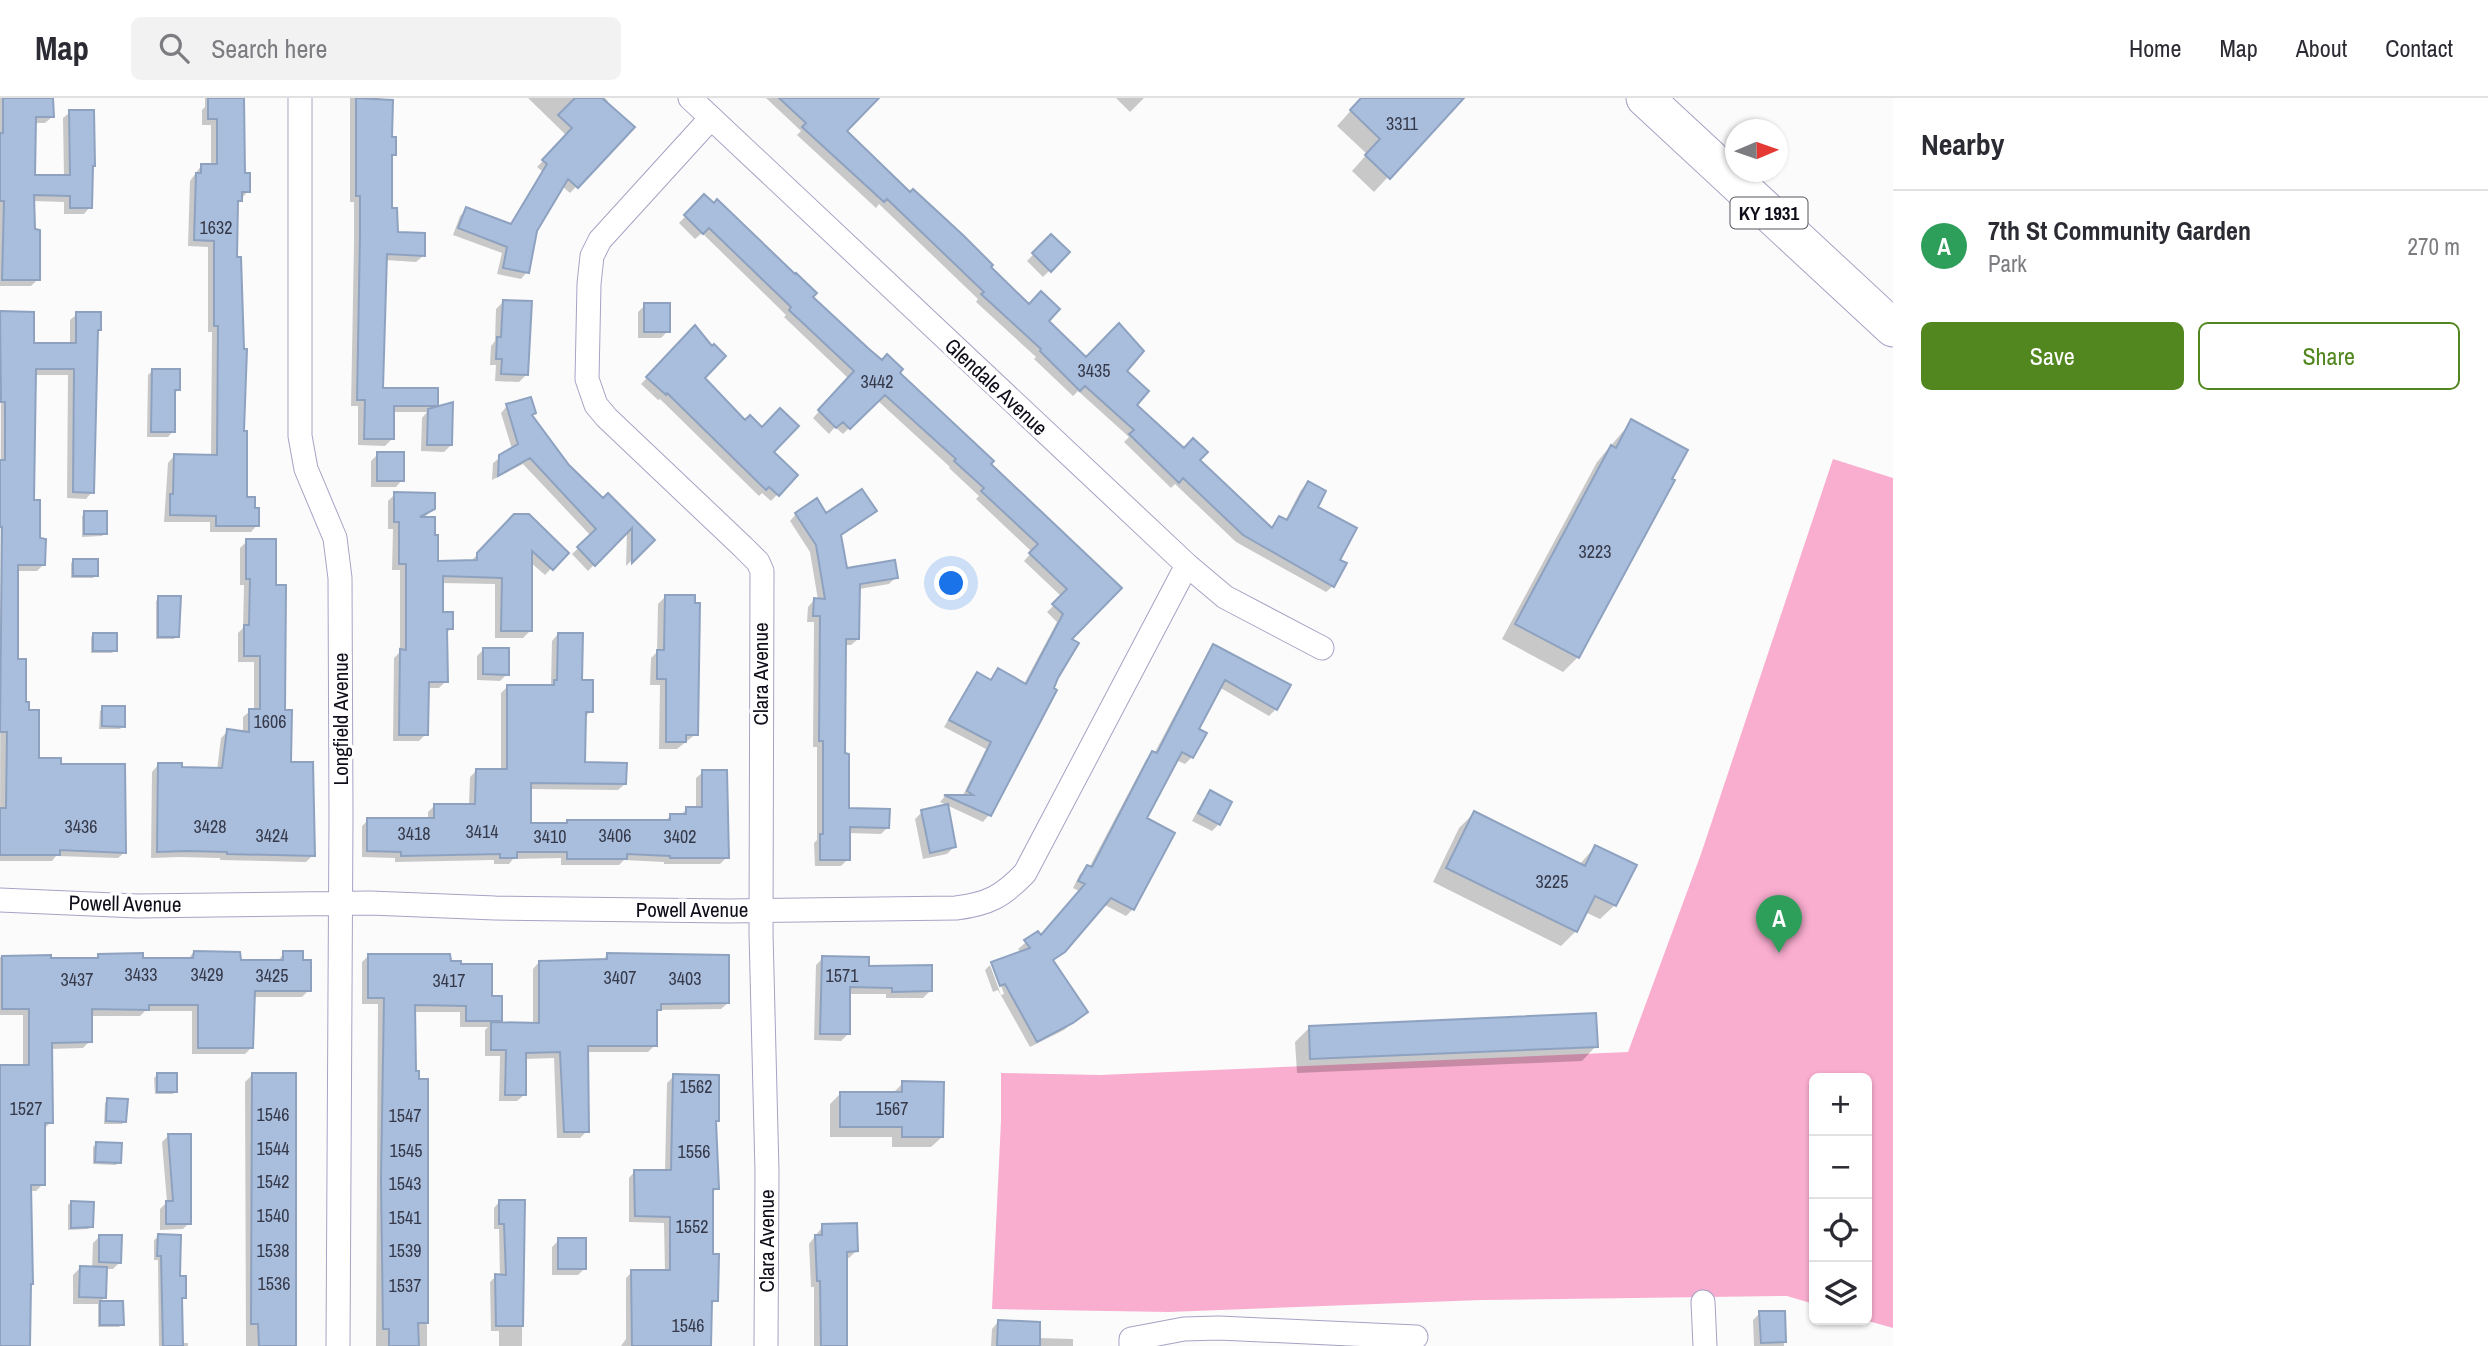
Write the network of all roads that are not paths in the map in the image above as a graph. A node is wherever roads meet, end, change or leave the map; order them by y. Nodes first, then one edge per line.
1 (300, 98) edge
2 (690, 98) edge
3 (1645, 98) edge
4 (711, 118) junction
5 (1893, 328) edge
6 (1187, 565) junction
7 (1322, 648) dead end
8 (0, 900) edge
9 (340, 903) junction
10 (762, 910) junction
11 (1703, 1302) dead end
12 (1416, 1338) dead end
13 (1131, 1343) edge
14 (338, 1346) edge
15 (766, 1346) edge
16 (1705, 1346) edge

1 - 9 street, Longfield Avenue
2 - 4 street, Glendale Avenue
3 - 5 main road, KY 1931
4 - 6 street, Glendale Avenue
4 - 10 street, Clara Avenue
6 - 7 street, Glendale Avenue
6 - 10 street, Powell Avenue
8 - 9 street, Powell Avenue
9 - 10 street, Powell Avenue
9 - 14 street, Longfield Avenue
10 - 15 street, Clara Avenue
11 - 16 street
12 - 13 street

